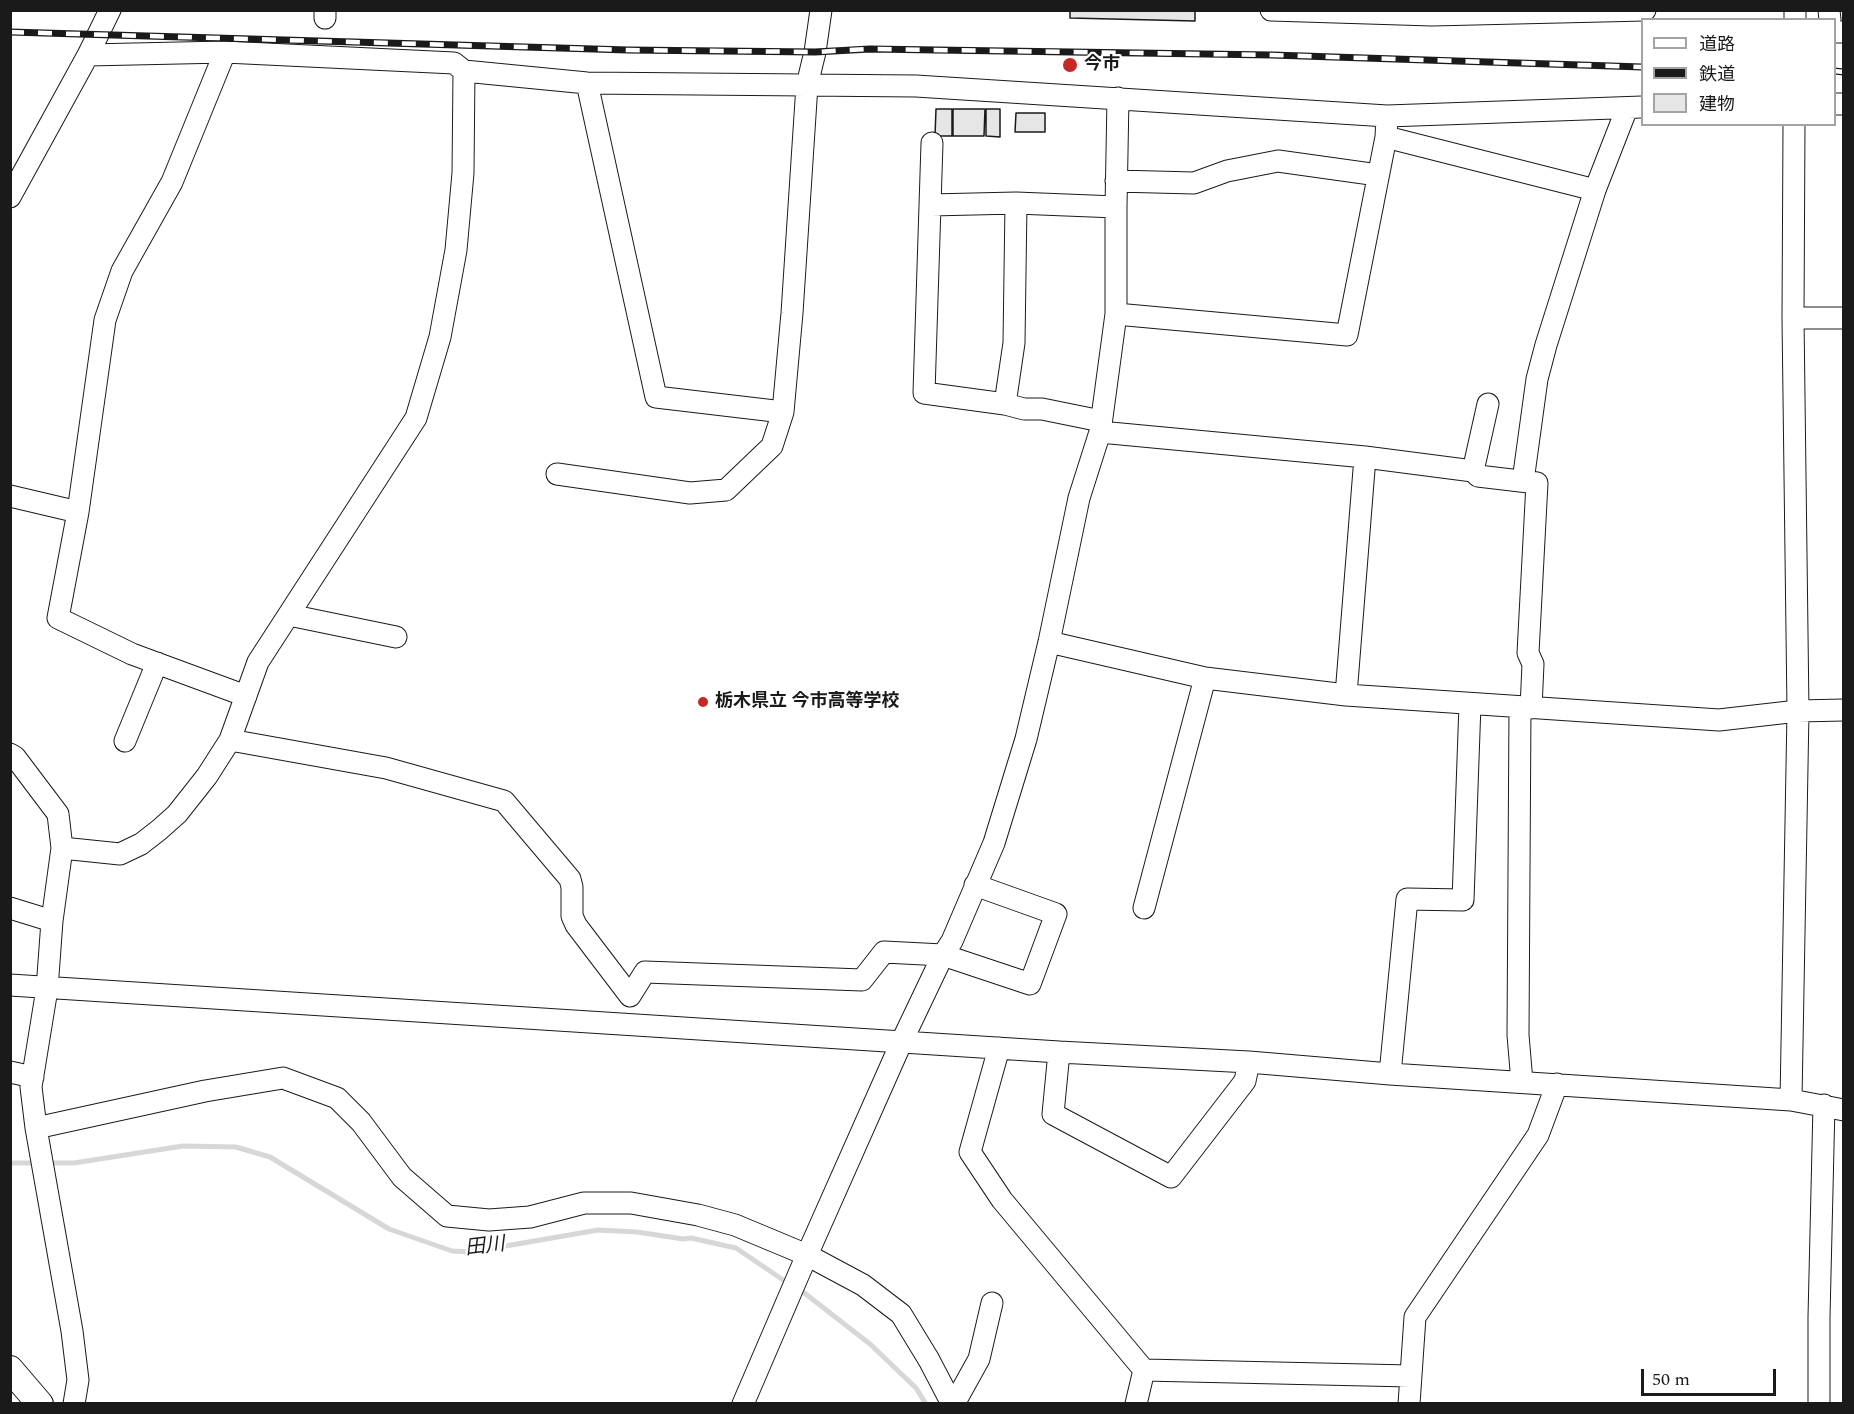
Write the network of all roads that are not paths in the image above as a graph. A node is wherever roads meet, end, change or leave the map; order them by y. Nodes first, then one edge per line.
1 (110, 10) edge
2 (821, 10) edge
3 (1271, 10) edge
4 (1645, 10) edge
5 (1432, 13) edge
6 (225, 52) junction
7 (88, 55) junction
8 (464, 71) junction
9 (587, 83) junction
10 (807, 85) junction
11 (1118, 98) junction
12 (1635, 108) edge
13 (1794, 126) edge
14 (1386, 127) junction
15 (932, 143) dead end
16 (1378, 175) junction
17 (1116, 181) junction
18 (1595, 190) junction
19 (10, 197) edge
20 (1016, 203) junction
21 (930, 205) junction
22 (1116, 207) junction
23 (1116, 314) junction
24 (1792, 318) junction
25 (1844, 318) edge
26 (1005, 404) junction
27 (1488, 404) dead end
28 (783, 412) junction
29 (1100, 426) junction
30 (1365, 457) junction
31 (1473, 471) junction
32 (557, 474) dead end
33 (1523, 481) junction
34 (10, 496) edge
35 (78, 512) junction
36 (289, 615) junction
37 (396, 637) dead end
38 (1050, 642) junction
39 (157, 663) junction
40 (1205, 678) junction
41 (1346, 695) junction
42 (246, 696) junction
43 (1470, 704) junction
44 (1526, 708) junction
45 (1844, 710) edge
46 (1797, 711) junction
47 (230, 740) junction
48 (125, 741) dead end
49 (10, 754) edge
50 (62, 848) junction
51 (975, 885) junction
52 (10, 908) edge
53 (1144, 908) dead end
54 (52, 921) junction
55 (943, 955) junction
56 (10, 986) edge
57 (47, 988) junction
58 (902, 1041) junction
59 (999, 1048) junction
60 (1059, 1052) junction
61 (1249, 1062) junction
62 (10, 1072) edge
63 (1390, 1074) junction
64 (33, 1077) junction
65 (1522, 1082) junction
66 (1557, 1084) junction
67 (1791, 1100) junction
68 (1834, 1108) edge
69 (36, 1128) junction
70 (807, 1255) junction
71 (992, 1303) dead end
72 (10, 1369) edge
73 (1144, 1370) junction
74 (1410, 1376) junction
75 (40, 1404) edge
76 (74, 1404) edge
77 (743, 1404) edge
78 (953, 1404) edge
79 (1136, 1404) edge
80 (1409, 1404) edge
81 (1819, 1404) edge

1 - 7 street
2 - 10 street
3 - 5 street
4 - 5 street
6 - 7 street
6 - 8 street
6 - 35 street
7 - 19 street
8 - 9 street
8 - 36 street
9 - 10 street
9 - 28 street
10 - 11 street
10 - 28 street
11 - 14 street
11 - 17 street
12 - 14 street
12 - 18 street
13 - 24 street
14 - 16 street
14 - 18 street
15 - 21 street
16 - 17 street
16 - 23 street
17 - 22 street
18 - 33 street
20 - 21 street
20 - 22 street
20 - 26 street
21 - 26 street
22 - 23 street
23 - 29 street
24 - 25 street
24 - 46 street
26 - 29 street
27 - 31 street
28 - 32 street
29 - 30 street
29 - 38 street
30 - 31 street
30 - 41 street
31 - 33 street
33 - 44 street
34 - 35 street
35 - 39 street
36 - 37 street
36 - 42 street
38 - 40 street
38 - 51 street
39 - 42 street
39 - 48 street
40 - 41 street
40 - 53 street
41 - 43 street
42 - 47 street
43 - 44 street
43 - 63 street
44 - 46 street
44 - 65 street
45 - 46 street
46 - 67 street
47 - 50 street
47 - 55 street
49 - 50 street
50 - 54 street
51 - 55 street
51 - 55 street
52 - 54 street
54 - 57 street
55 - 58 street
56 - 57 street
57 - 58 street
57 - 64 street
58 - 59 street
58 - 70 street
59 - 60 street
59 - 73 street
60 - 61 street
60 - 61 street
61 - 63 street
62 - 64 street
63 - 65 street
64 - 69 street
65 - 66 street
66 - 67 street
66 - 74 street
67 - 68 street
68 - 81 street
69 - 70 street
69 - 76 street
70 - 77 street
70 - 78 street
71 - 78 street
72 - 75 main road
73 - 74 street
73 - 79 street
74 - 80 street

